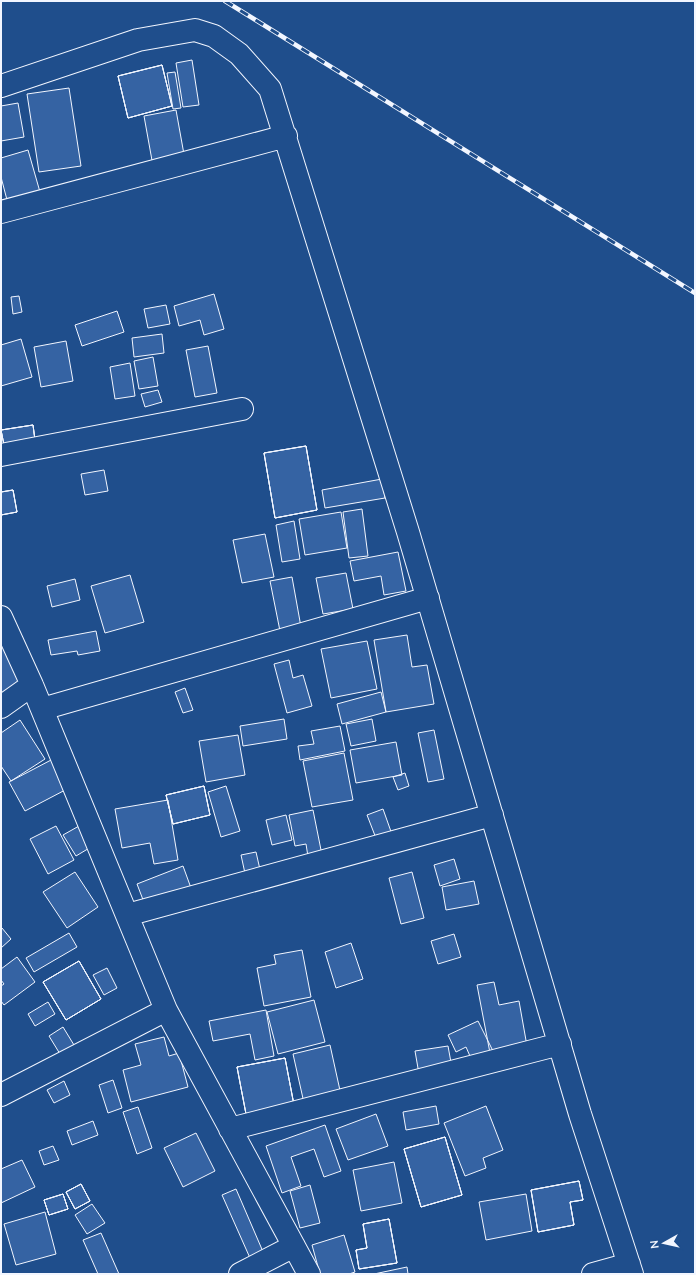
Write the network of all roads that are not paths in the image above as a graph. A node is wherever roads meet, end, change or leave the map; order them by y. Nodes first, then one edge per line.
1 (1, 86) edge
2 (286, 136) junction
3 (1, 212) edge
4 (242, 409) dead end
5 (1, 455) edge
6 (428, 598) junction
7 (1, 617) edge
8 (32, 685) junction
9 (1, 707) edge
10 (42, 709) junction
11 (492, 815) junction
12 (126, 915) junction
13 (166, 1010) junction
14 (560, 1044) junction
15 (1, 1095) edge
16 (230, 1129) junction
17 (294, 1246) junction
18 (630, 1269) edge
19 (240, 1274) edge
20 (309, 1274) edge
21 (593, 1274) edge

1 - 2 street
2 - 3 street
2 - 6 street
4 - 5 street
6 - 10 street
6 - 11 street
7 - 8 street
8 - 9 street
8 - 10 street
10 - 12 street
11 - 12 street
11 - 14 street
12 - 13 street
13 - 15 street
13 - 16 street
14 - 16 street
14 - 18 street
16 - 17 street
17 - 19 street
17 - 20 street
18 - 21 street

